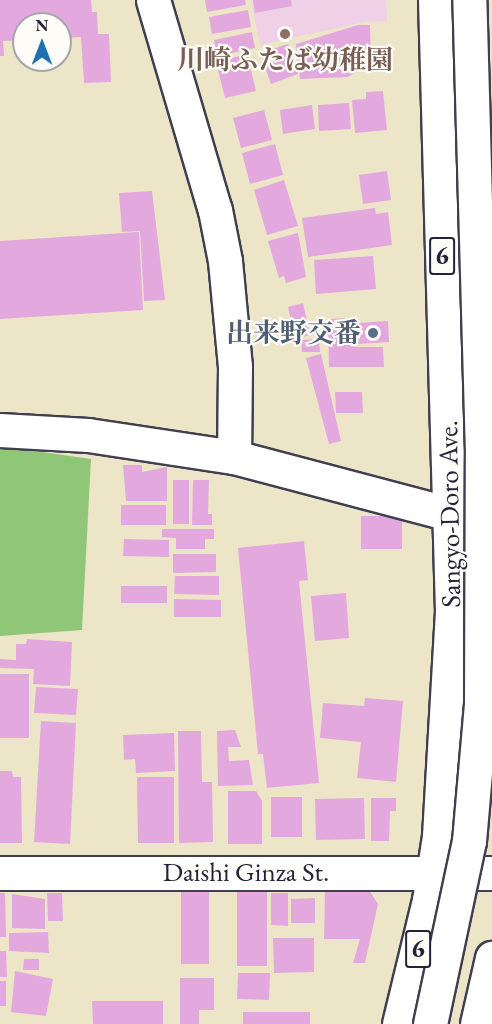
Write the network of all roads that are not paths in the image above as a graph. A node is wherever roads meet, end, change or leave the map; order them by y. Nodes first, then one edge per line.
1 (153, 0) edge
2 (435, 0) edge
3 (469, 0) edge
4 (0, 430) edge
5 (234, 457) junction
6 (450, 512) junction
7 (492, 527) edge
8 (0, 873) edge
9 (434, 873) junction
10 (492, 873) edge
11 (492, 958) edge
12 (399, 1024) edge
13 (430, 1024) edge
14 (477, 1024) edge

1 - 5 main road
2 - 6 main road, Sangyo-Doro Ave. / 6
3 - 13 main road, bridge
4 - 5 main road
5 - 6 main road
6 - 7 main road
6 - 9 main road, Sangyo-Doro Ave. / 6
8 - 9 main road, Daishi Ginza St.
9 - 10 main road, Daishi Ginza St.
9 - 12 main road, Sangyo-Doro Ave. / 6
11 - 14 main road

